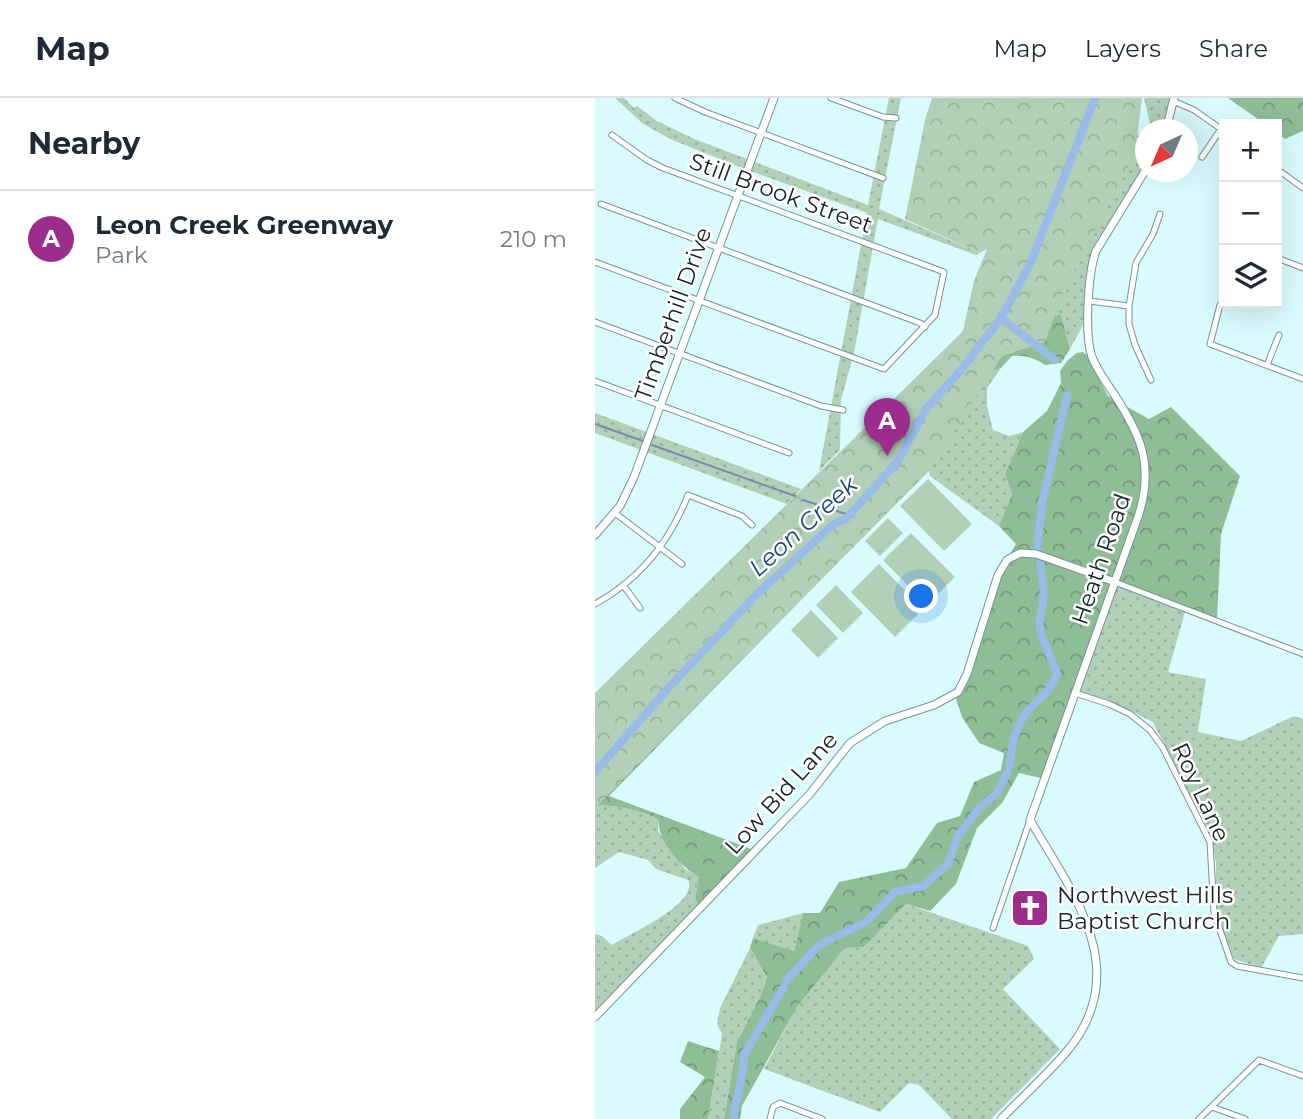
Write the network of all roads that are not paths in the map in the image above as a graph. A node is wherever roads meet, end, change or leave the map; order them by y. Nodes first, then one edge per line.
1 (675, 98) edge
2 (774, 98) edge
3 (831, 98) edge
4 (1173, 100) edge
5 (896, 118) dead end
6 (1169, 119) edge
7 (1219, 127) edge
8 (761, 133) junction
9 (613, 135) dead end
10 (1219, 135) edge
11 (1202, 157) dead end
12 (1282, 173) edge
13 (883, 178) dead end
14 (1140, 182) edge
15 (1303, 188) edge
16 (738, 195) junction
17 (601, 204) dead end
18 (1160, 214) dead end
19 (718, 248) junction
20 (1282, 260) edge
21 (595, 262) edge
22 (1303, 268) edge
23 (699, 301) junction
24 (1089, 301) junction
25 (1129, 306) junction
26 (1219, 308) edge
27 (595, 322) edge
28 (925, 327) junction
29 (1279, 335) dead end
30 (679, 353) junction
31 (1267, 365) junction
32 (1303, 379) edge
33 (1151, 380) dead end
34 (595, 381) edge
35 (660, 405) junction
36 (843, 410) dead end
37 (789, 453) dead end
38 (615, 513) junction
39 (752, 525) dead end
40 (595, 535) edge
41 (660, 547) junction
42 (682, 564) dead end
43 (1115, 582) junction
44 (622, 585) junction
45 (595, 604) edge
46 (640, 608) dead end
47 (1303, 654) edge
48 (1076, 693) junction
49 (1030, 820) junction
50 (993, 928) dead end
51 (1303, 978) edge
52 (595, 1017) edge
53 (1303, 1076) edge
54 (1212, 1107) junction
55 (770, 1119) edge
56 (822, 1119) edge
57 (1001, 1119) edge
58 (1199, 1119) edge
59 (1245, 1119) edge

1 - 8 street
2 - 8 street, Timberhill Drive
3 - 5 street
4 - 6 street
4 - 7 street
8 - 13 street
8 - 16 street, Timberhill Drive
9 - 16 street, Still Brook Street
10 - 11 street
12 - 15 street
14 - 24 street, Heath Road
16 - 19 street, Timberhill Drive
16 - 28 street, Still Brook Street
17 - 19 street
18 - 25 street
19 - 23 street, Timberhill Drive
19 - 28 street
20 - 22 street
21 - 23 street
23 - 28 street
23 - 30 street, Timberhill Drive
24 - 25 street
24 - 43 street, Heath Road
25 - 33 street
26 - 31 street
27 - 30 street
29 - 31 street
30 - 35 street, Timberhill Drive
30 - 36 street
31 - 32 street
34 - 35 street
35 - 37 street
35 - 38 street, Timberhill Drive
38 - 40 street, Timberhill Drive
38 - 41 street
39 - 41 street
41 - 42 street
41 - 44 street
43 - 47 street
43 - 48 street, Heath Road
43 - 52 street, Low Bid Lane
44 - 45 street
44 - 46 street
48 - 49 street, Heath Road
48 - 51 street, Roy Lane
49 - 50 street, Heath Road
49 - 57 street
53 - 54 street
54 - 58 street
54 - 59 street
55 - 56 street

